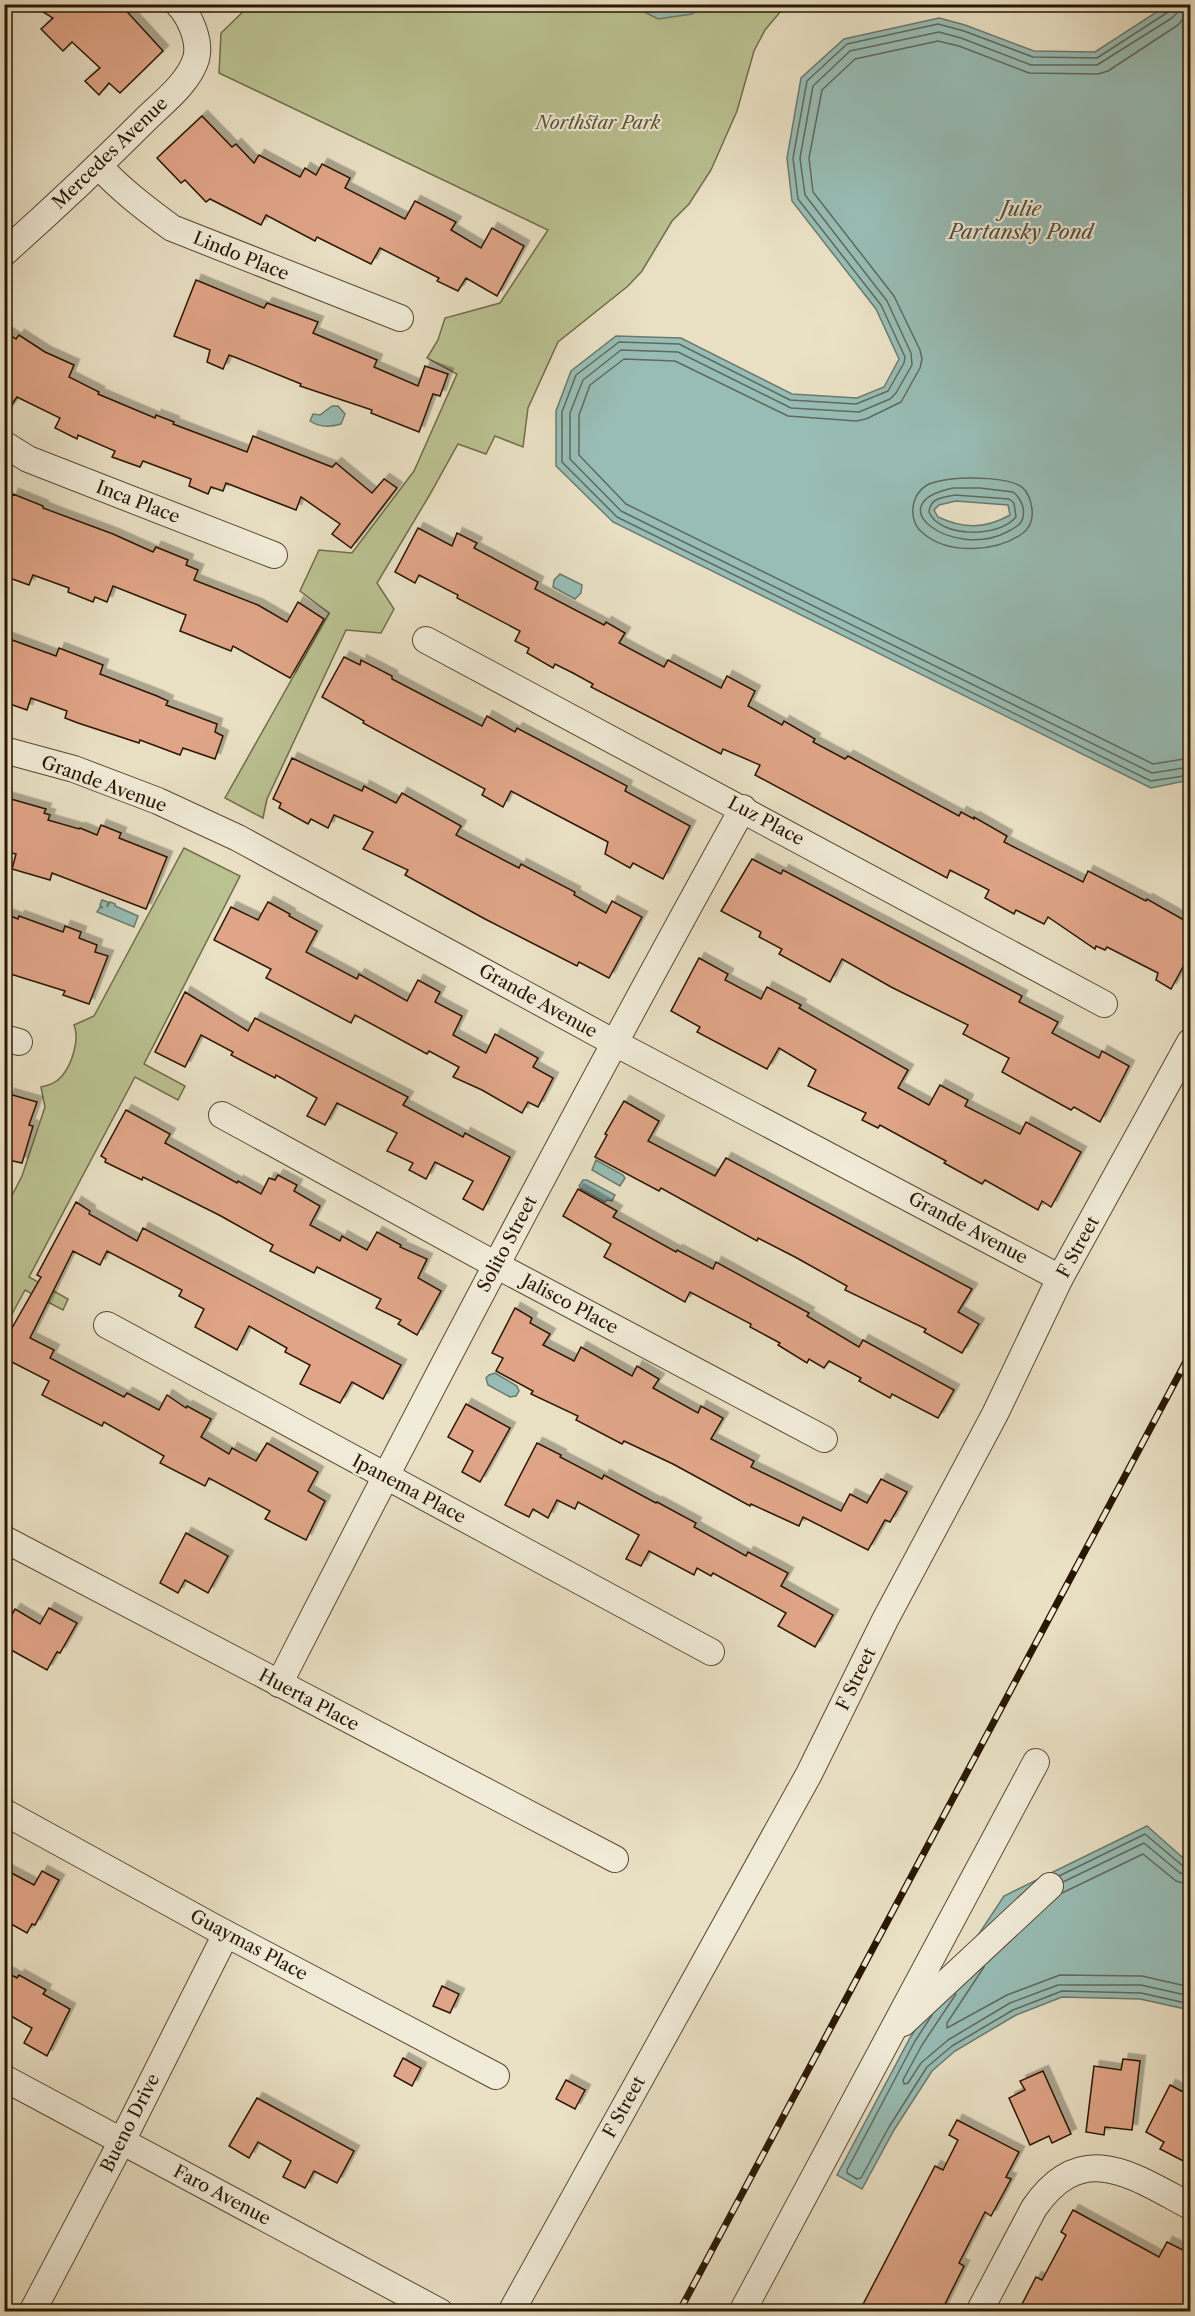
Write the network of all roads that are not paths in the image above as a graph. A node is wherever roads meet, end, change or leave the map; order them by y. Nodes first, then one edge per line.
1 (178, 4) edge
2 (99, 166) junction
3 (4, 253) edge
4 (400, 318) dead end
5 (4, 444) edge
6 (274, 555) dead end
7 (426, 640) dead end
8 (4, 750) edge
9 (743, 808) junction
10 (1104, 1004) dead end
11 (613, 1042) junction
12 (1191, 1042) edge
13 (222, 1115) dead end
14 (496, 1265) junction
15 (1060, 1278) junction
16 (107, 1325) dead end
17 (824, 1439) dead end
18 (385, 1476) junction
19 (4, 1539) edge
20 (711, 1652) dead end
21 (279, 1684) junction
22 (1035, 1762) dead end
23 (4, 1812) edge
24 (615, 1859) dead end
25 (1050, 1886) dead end
26 (226, 1934) junction
27 (889, 2037) junction
28 (496, 2076) dead end
29 (4, 2078) edge
30 (122, 2141) junction
31 (1191, 2206) edge
32 (32, 2312) edge
33 (440, 2312) edge
34 (511, 2312) edge
35 (742, 2312) edge
36 (979, 2312) edge

1 - 2 street, Mercedes Avenue
2 - 3 street, Mercedes Avenue
2 - 4 street, Lindo Place
5 - 6 street, Inca Place
7 - 9 street, Luz Place
8 - 11 street, Grande Avenue
9 - 10 street, Luz Place
9 - 11 street, Solito Street
11 - 14 street, Solito Street
11 - 15 street, Grande Avenue
12 - 15 street, F Street
13 - 14 street, Jalisco Place
14 - 17 street, Jalisco Place
14 - 18 street, Solito Street
15 - 34 street, F Street
16 - 18 street, Ipanema Place
18 - 20 street, Ipanema Place
18 - 21 street, Solito Street
19 - 21 street, Huerta Place
21 - 24 street, Huerta Place
22 - 27 street
23 - 26 street, Guaymas Place
25 - 27 street
26 - 28 street, Guaymas Place
26 - 30 street, Bueno Drive
27 - 35 street
29 - 30 street, Faro Avenue
30 - 32 street, Bueno Drive
30 - 33 street, Faro Avenue
31 - 36 street

